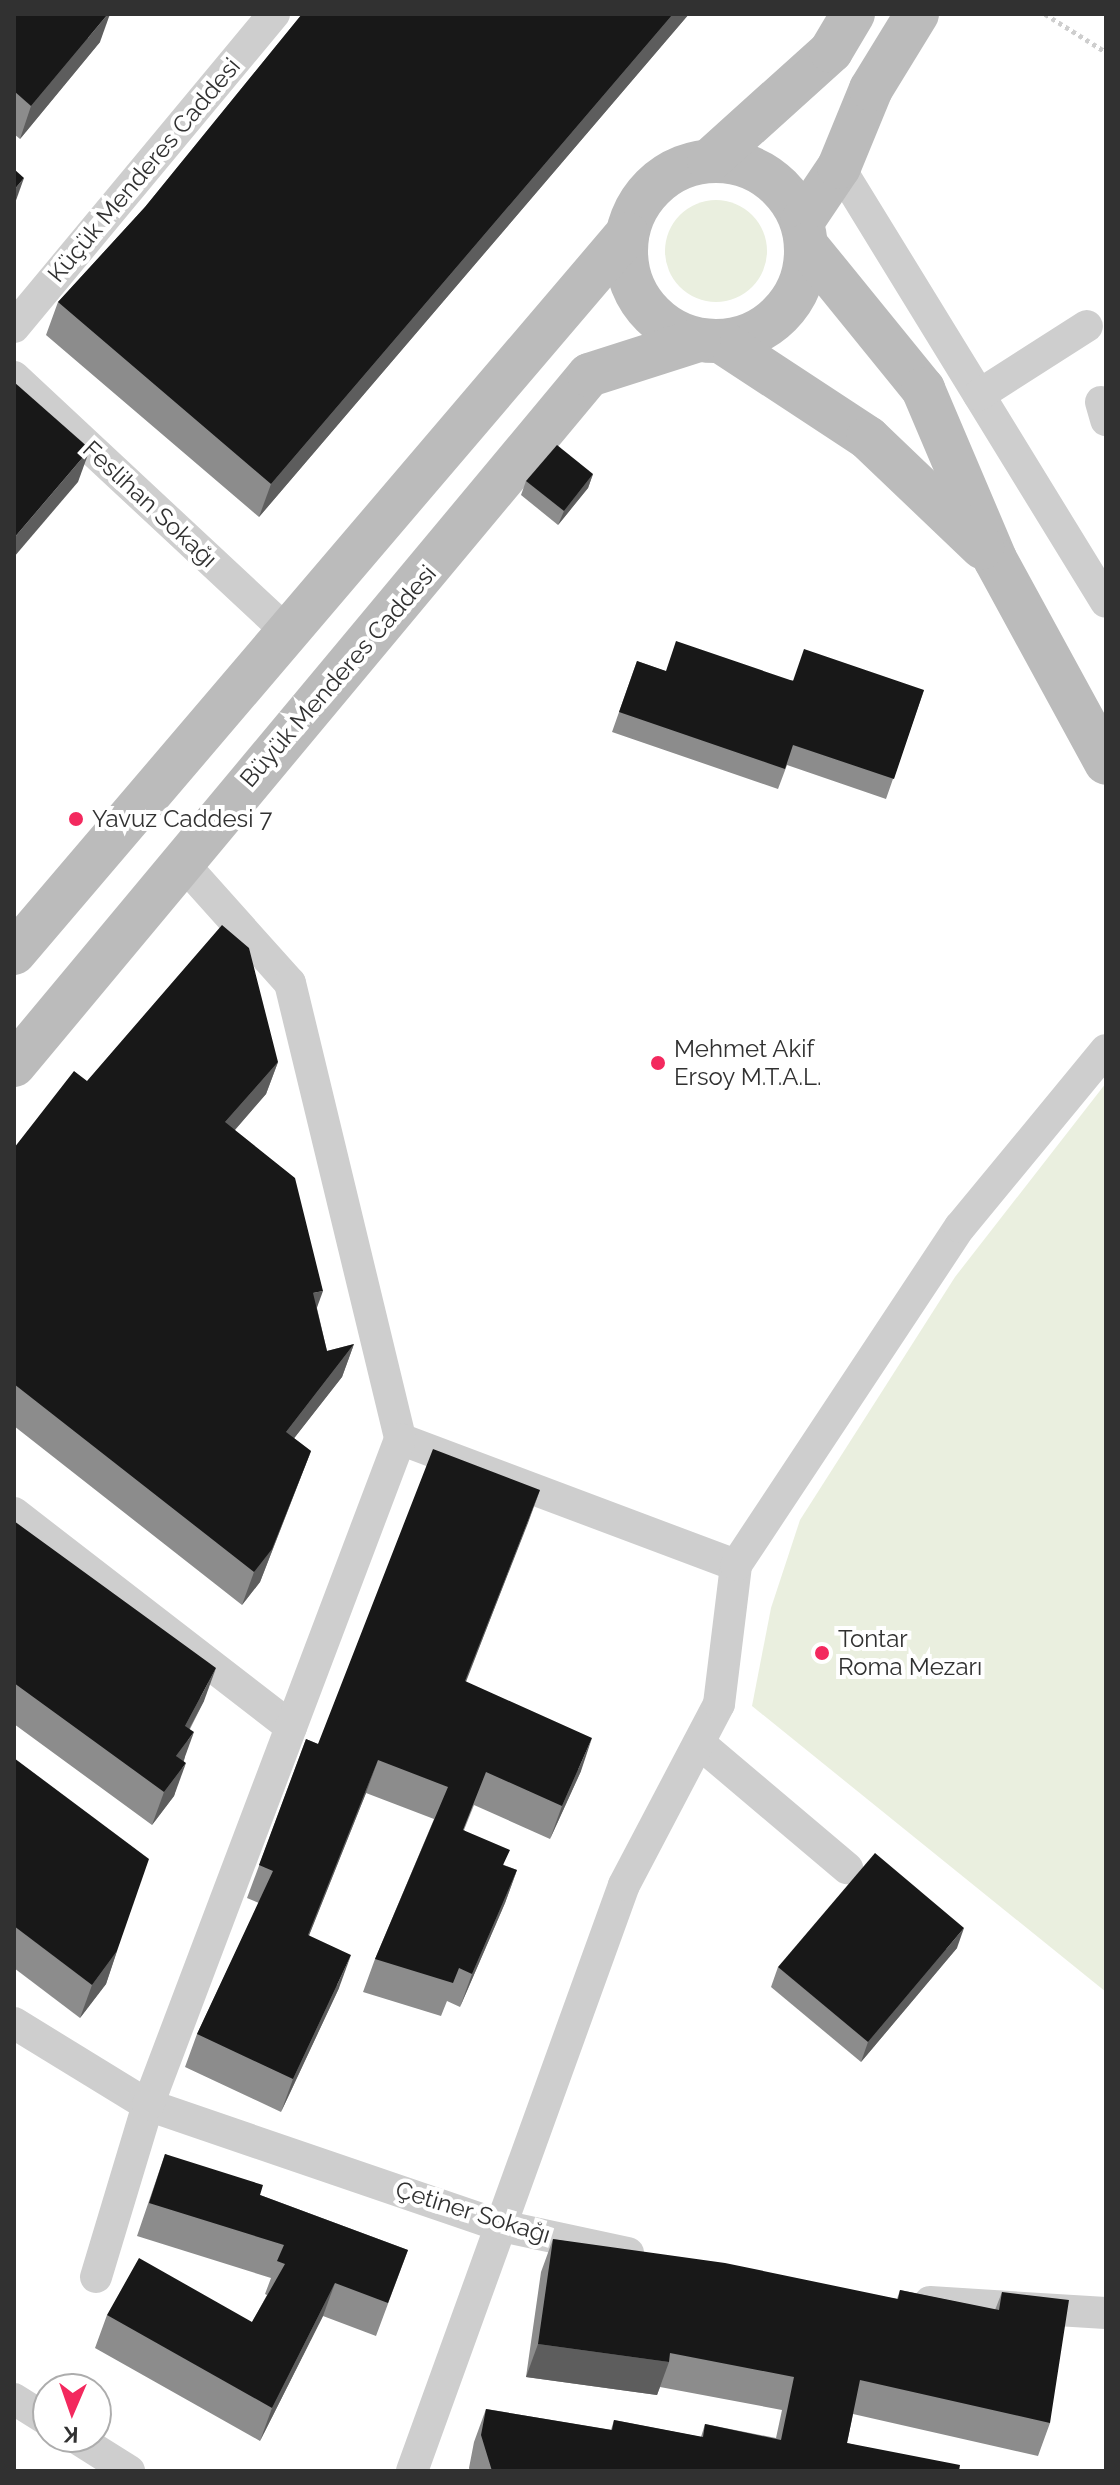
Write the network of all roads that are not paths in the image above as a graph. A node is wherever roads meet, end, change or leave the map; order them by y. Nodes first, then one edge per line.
1 (274, 14) edge
2 (853, 14) edge
3 (917, 14) edge
4 (709, 161) junction
5 (839, 167) junction
6 (804, 233) junction
7 (627, 234) junction
8 (1087, 326) dead end
9 (14, 327) edge
10 (710, 341) junction
11 (14, 377) edge
12 (979, 395) junction
13 (995, 559) junction
14 (1106, 602) edge
15 (285, 630) junction
16 (1106, 763) edge
17 (179, 859) junction
18 (14, 953) edge
19 (1106, 1050) edge
20 (14, 1065) edge
21 (400, 1439) junction
22 (14, 1513) edge
23 (736, 1565) junction
24 (291, 1727) junction
25 (699, 1743) junction
26 (847, 1868) dead end
27 (14, 2023) edge
28 (148, 2105) junction
29 (502, 2226) junction
30 (656, 2259) edge
31 (96, 2277) dead end
32 (903, 2300) edge
33 (1106, 2313) edge
34 (14, 2399) edge
35 (32, 2410) edge
36 (100, 2453) edge
37 (129, 2471) edge
38 (412, 2471) edge

1 - 9 street, Küçük Menderes Caddesi
2 - 4 street
3 - 5 street
4 - 6 street
4 - 7 street
5 - 6 street
5 - 12 street
6 - 10 street
6 - 13 street
7 - 10 street
7 - 15 street
8 - 12 street
10 - 13 street
10 - 17 street, Büyük Menderes Caddesi
11 - 15 street, Feslihan Sokağı
12 - 14 street
13 - 16 street
15 - 18 street
17 - 20 street, Büyük Menderes Caddesi
17 - 21 street
19 - 23 street
21 - 23 street
21 - 24 street
22 - 24 street
23 - 25 street
24 - 28 street
25 - 26 street
25 - 29 street
27 - 28 street, Çetiner Sokağı
28 - 29 street, Çetiner Sokağı
28 - 31 street
29 - 30 street, Çetiner Sokağı
29 - 38 street
32 - 33 street
34 - 35 street
36 - 37 street

